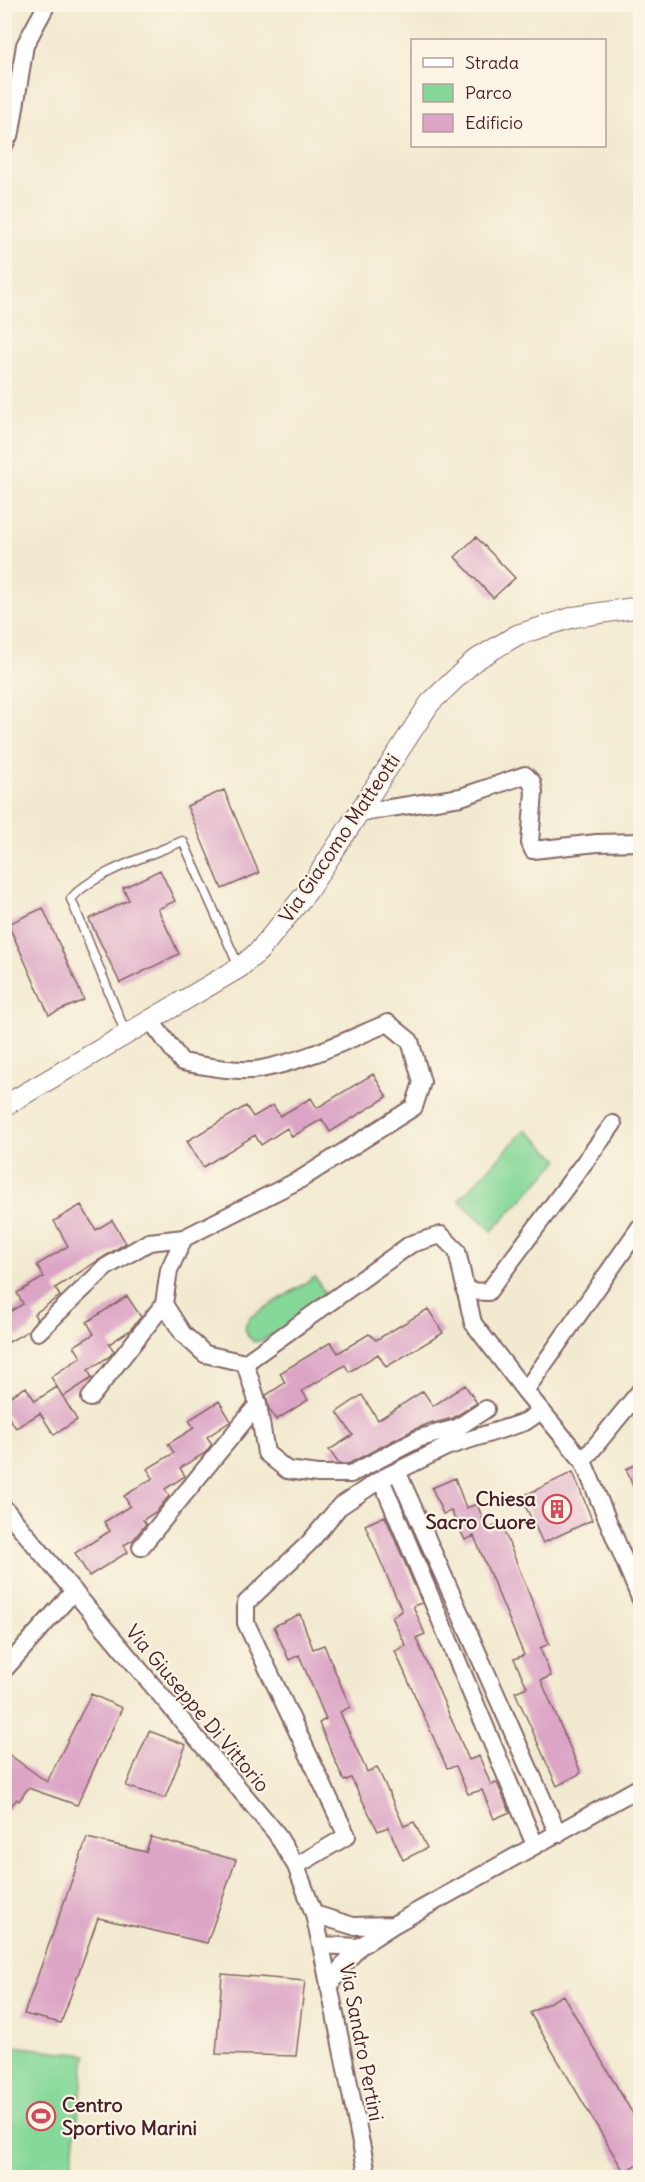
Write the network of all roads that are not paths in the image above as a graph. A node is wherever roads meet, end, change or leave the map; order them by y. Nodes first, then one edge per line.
1 (47, 4) edge
2 (4, 145) edge
3 (640, 607) edge
4 (358, 813) junction
5 (640, 842) edge
6 (239, 968) junction
7 (150, 1020) junction
8 (126, 1034) junction
9 (4, 1106) edge
10 (613, 1124) dead end
11 (640, 1227) edge
12 (184, 1238) junction
13 (465, 1291) junction
14 (164, 1304) junction
15 (38, 1332) dead end
16 (245, 1364) junction
17 (525, 1391) junction
18 (640, 1392) edge
19 (90, 1398) dead end
20 (258, 1404) junction
21 (486, 1409) dead end
22 (541, 1411) junction
23 (583, 1461) junction
24 (397, 1471) junction
25 (381, 1479) junction
26 (4, 1508) edge
27 (141, 1547) dead end
28 (74, 1591) junction
29 (640, 1598) edge
30 (4, 1670) edge
31 (640, 1787) edge
32 (558, 1834) junction
33 (535, 1845) junction
34 (296, 1866) junction
35 (314, 1914) junction
36 (393, 1925) junction
37 (353, 1926) junction
38 (321, 1945) junction
39 (359, 1947) junction
40 (329, 1987) junction
41 (369, 2178) edge

1 - 2 street
3 - 4 street, Via Giacomo Matteotti
4 - 5 street
4 - 6 street, Via Giacomo Matteotti
6 - 7 street, Via Giacomo Matteotti
6 - 8 lane
7 - 8 street, Via Giacomo Matteotti
7 - 12 street
8 - 9 street, Via Giacomo Matteotti
10 - 13 street
11 - 17 street
12 - 14 street
12 - 15 street
13 - 16 street
13 - 17 street
14 - 16 street
14 - 19 street
16 - 20 street
17 - 22 street
18 - 23 street
20 - 21 street
20 - 27 street
22 - 23 street
22 - 24 street
23 - 29 street
24 - 25 street
24 - 32 street
25 - 33 street
25 - 34 street
26 - 28 street, Via Giuseppe Di Vittorio
28 - 30 street
28 - 34 street, Via Giuseppe Di Vittorio
31 - 32 street
32 - 33 street
33 - 36 street
34 - 35 street, Via Giuseppe Di Vittorio
35 - 37 street
35 - 38 street, Via Sandro Pertini
36 - 37 street
36 - 39 street
37 - 38 street
38 - 39 street
38 - 40 street, Via Sandro Pertini
39 - 40 street
40 - 41 street, Via Sandro Pertini

